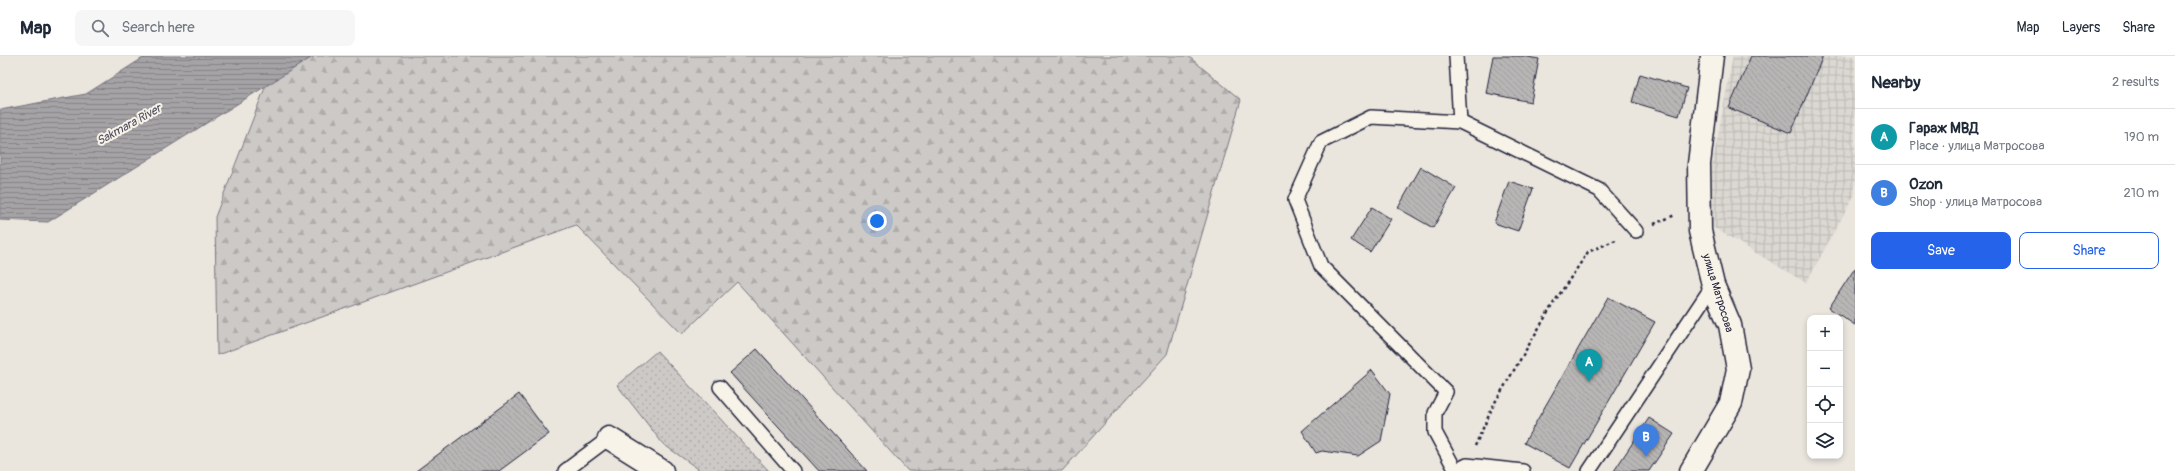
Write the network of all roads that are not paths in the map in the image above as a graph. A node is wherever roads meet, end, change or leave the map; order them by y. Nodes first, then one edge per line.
1 (1456, 56) edge
2 (1712, 56) edge
3 (1460, 122) junction
4 (1636, 232) road end
5 (1713, 285) junction
6 (720, 387) dead end
7 (609, 438) joint
8 (1460, 469) edge
9 (565, 471) edge
10 (662, 471) edge
11 (793, 471) edge
12 (1523, 471) edge
13 (1589, 471) edge
14 (1691, 471) edge

1 - 3 lane
2 - 5 street, улица Матросова
3 - 4 lane
3 - 8 lane
5 - 13 lane
5 - 14 street, улица Матросова
6 - 11 lane
7 - 9 lane
7 - 10 street
8 - 12 lane

